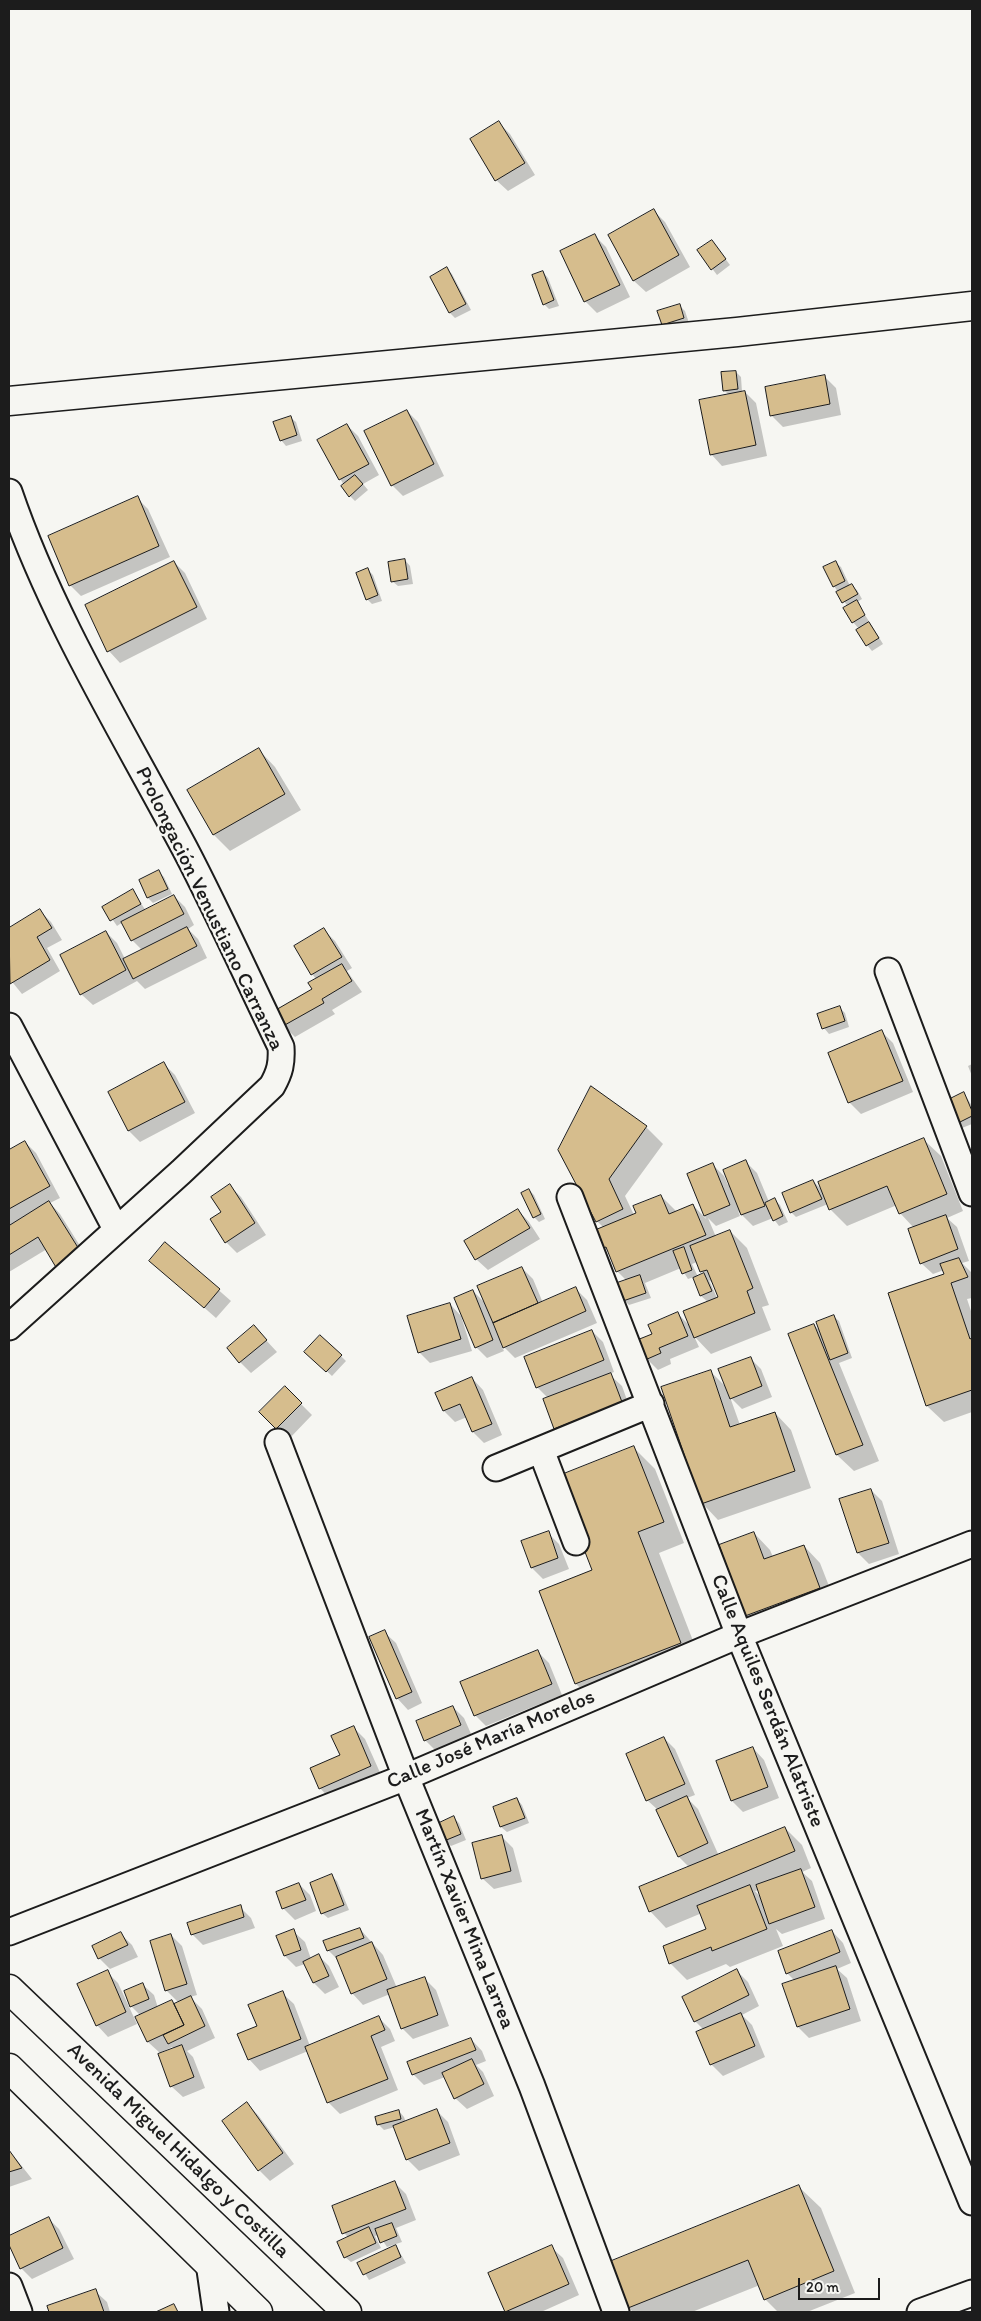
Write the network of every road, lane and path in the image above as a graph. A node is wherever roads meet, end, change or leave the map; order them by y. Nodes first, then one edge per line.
1 (972, 306) edge
2 (9, 401) edge
3 (9, 492) edge
4 (888, 971) dead end
5 (9, 1026) edge
6 (972, 1193) edge
7 (570, 1197) dead end
8 (116, 1229) junction
9 (9, 1327) edge
10 (651, 1404) junction
11 (278, 1442) dead end
12 (541, 1450) junction
13 (496, 1468) dead end
14 (576, 1542) dead end
15 (972, 1544) edge
16 (739, 1635) junction
17 (406, 1777) junction
18 (9, 1932) edge
19 (9, 1989) edge
20 (9, 2068) edge
21 (972, 2202) edge
22 (209, 2263) junction
23 (9, 2286) edge
24 (972, 2293) edge
25 (19, 2312) edge
26 (216, 2312) edge
27 (258, 2312) edge
28 (347, 2312) edge
29 (616, 2312) edge
30 (920, 2312) edge

1 - 2 street
3 - 8 street, Prolongación Venustiano Carranza
4 - 6 street
5 - 8 street
7 - 10 street, Calle Aquiles Serdán Alatriste
8 - 9 street, Prolongación Venustiano Carranza
10 - 12 street
10 - 16 street, Calle Aquiles Serdán Alatriste
11 - 17 street, Martín Xavier Mina Larrea
12 - 13 street
12 - 14 street
15 - 16 street, Calle José María Morelos
16 - 17 street, Calle José María Morelos
16 - 21 street, Calle Aquiles Serdán Alatriste
17 - 18 street, Calle José María Morelos
17 - 29 street, Martín Xavier Mina Larrea
19 - 28 street, Avenida Miguel Hidalgo y Costilla
20 - 22 street
22 - 26 street
22 - 27 street
23 - 25 street
24 - 30 street

